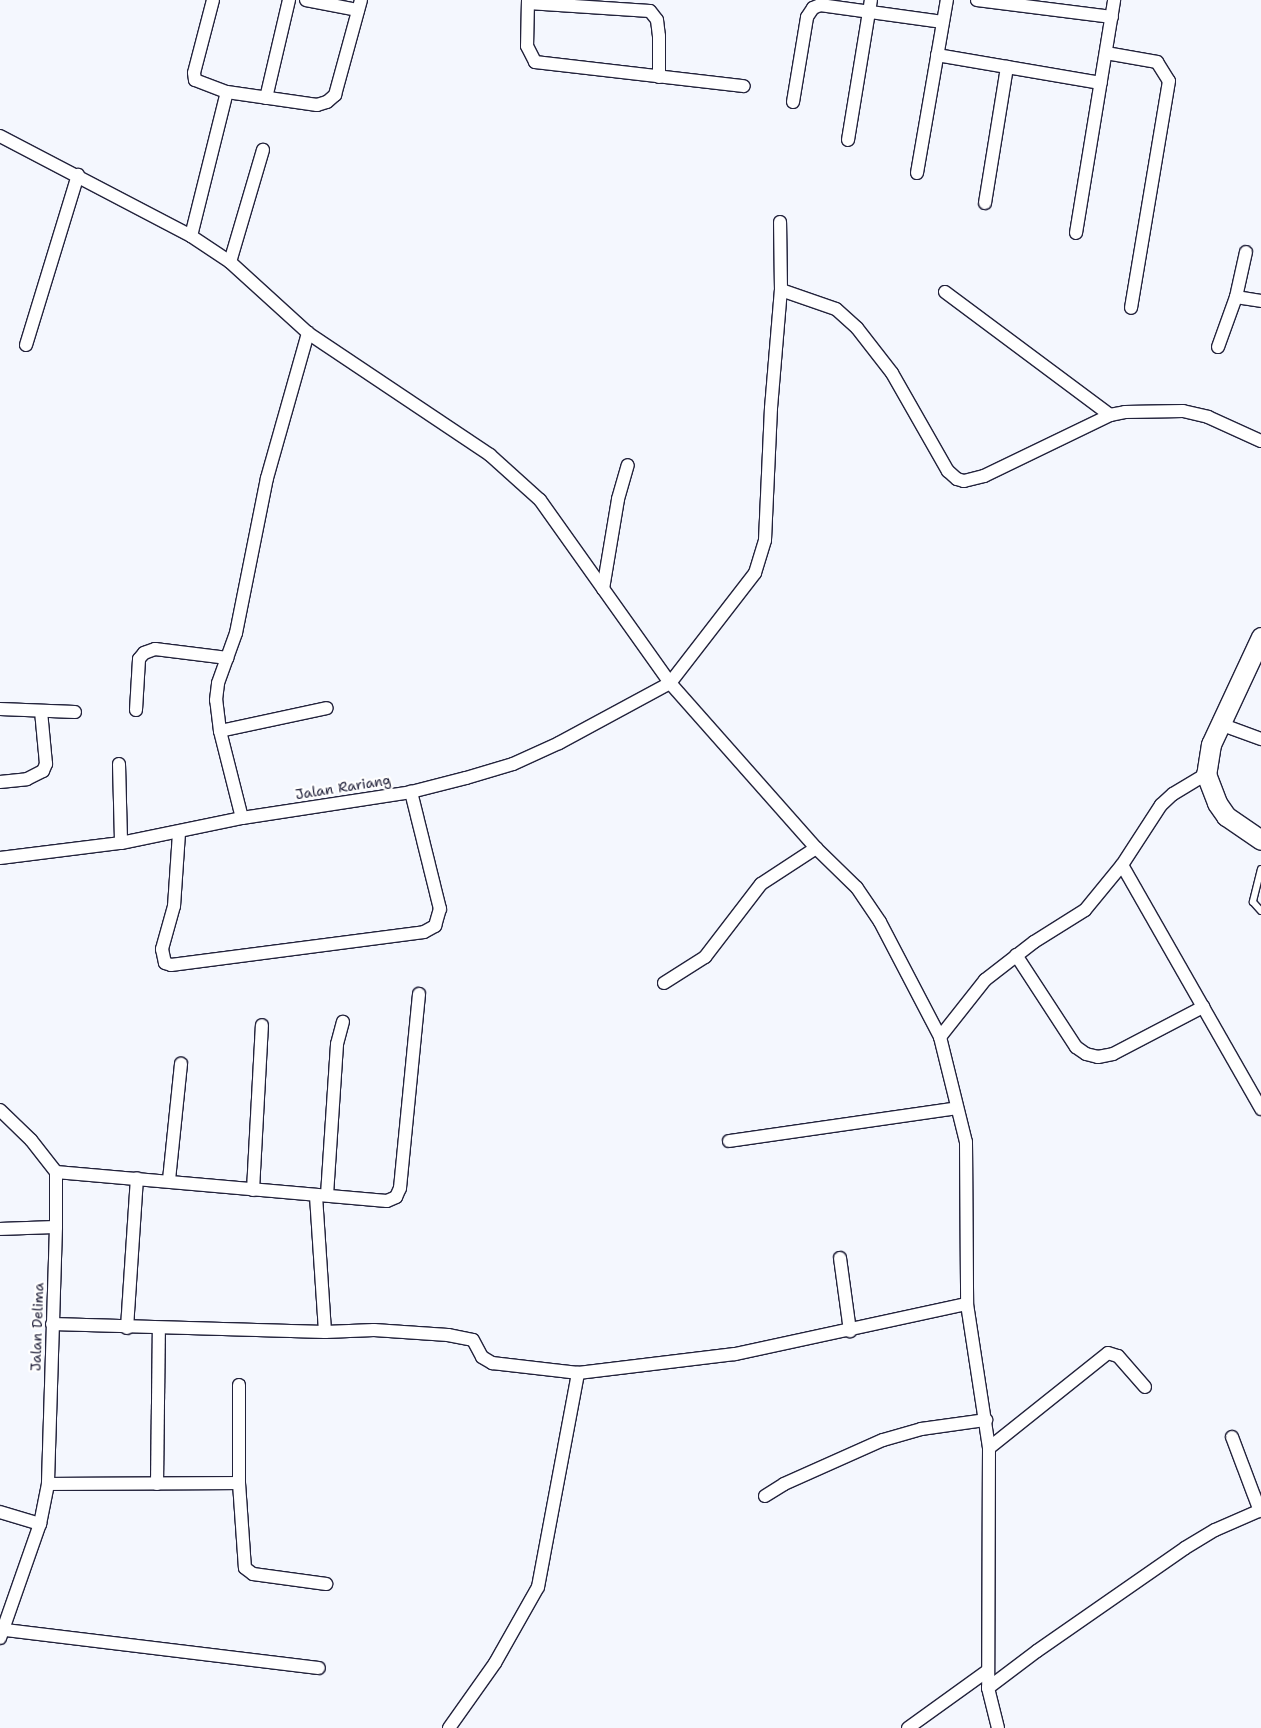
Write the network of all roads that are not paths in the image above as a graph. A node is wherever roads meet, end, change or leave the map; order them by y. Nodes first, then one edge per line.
1 (213, 0) edge
2 (289, 0) edge
3 (306, 0) edge
4 (946, 0) edge
5 (977, 0) edge
6 (1114, 0) edge
7 (528, 1) edge
8 (1028, 3) edge
9 (359, 5) edge
10 (870, 6) edge
11 (1112, 18) junction
12 (943, 22) junction
13 (1106, 52) junction
14 (937, 55) junction
15 (1007, 67) junction
16 (659, 77) junction
17 (1100, 82) junction
18 (744, 86) dead end
19 (227, 92) junction
20 (266, 98) junction
21 (793, 102) dead end
22 (0, 136) edge
23 (848, 140) dead end
24 (263, 150) dead end
25 (917, 173) dead end
26 (78, 175) junction
27 (985, 203) dead end
28 (780, 222) dead end
29 (1076, 233) dead end
30 (191, 236) junction
31 (1246, 252) dead end
32 (230, 262) junction
33 (781, 290) junction
34 (945, 292) dead end
35 (1236, 296) junction
36 (1261, 301) edge
37 (1131, 308) dead end
38 (308, 333) junction
39 (26, 345) dead end
40 (1218, 347) dead end
41 (1110, 415) junction
42 (1261, 441) edge
43 (628, 465) dead end
44 (603, 589) junction
45 (1261, 638) edge
46 (227, 658) junction
47 (670, 683) junction
48 (327, 708) dead end
49 (0, 709) edge
50 (136, 710) dead end
51 (41, 711) junction
52 (75, 712) dead end
53 (1220, 724) junction
54 (220, 732) junction
55 (1261, 739) edge
56 (118, 764) dead end
57 (1206, 774) junction
58 (0, 782) edge
59 (411, 792) junction
60 (242, 818) junction
61 (179, 833) junction
62 (1261, 840) edge
63 (121, 843) junction
64 (816, 848) junction
65 (0, 858) edge
66 (1122, 865) junction
67 (1261, 869) edge
68 (1261, 911) edge
69 (1016, 955) junction
70 (664, 983) dead end
71 (419, 994) dead end
72 (1203, 1007) junction
73 (343, 1022) dead end
74 (262, 1025) dead end
75 (940, 1036) junction
76 (181, 1064) dead end
77 (957, 1108) junction
78 (1261, 1109) edge
79 (0, 1110) edge
80 (729, 1141) dead end
81 (56, 1172) junction
82 (137, 1178) junction
83 (169, 1180) junction
84 (253, 1190) junction
85 (321, 1195) junction
86 (56, 1227) junction
87 (0, 1228) edge
88 (840, 1258) dead end
89 (967, 1304) junction
90 (52, 1324) junction
91 (128, 1328) junction
92 (159, 1328) junction
93 (850, 1331) junction
94 (325, 1332) junction
95 (578, 1373) junction
96 (239, 1385) dead end
97 (1146, 1387) dead end
98 (986, 1420) junction
99 (1232, 1437) dead end
100 (989, 1448) junction
101 (239, 1483) junction
102 (48, 1484) junction
103 (157, 1484) junction
104 (765, 1496) dead end
105 (1261, 1511) edge
106 (0, 1512) edge
107 (40, 1524) junction
108 (326, 1584) dead end
109 (2, 1634) edge
110 (319, 1668) dead end
111 (986, 1672) junction
112 (988, 1688) junction
113 (450, 1728) edge
114 (908, 1728) edge
115 (998, 1728) edge

1 - 19 street
2 - 20 street
3 - 9 street
4 - 12 street
5 - 8 street
6 - 11 street
7 - 16 street
7 - 16 street
8 - 11 street
9 - 20 street
10 - 12 street
10 - 21 street
10 - 23 street
11 - 13 street
12 - 14 street
13 - 17 street
13 - 37 street
14 - 15 street
14 - 25 street
15 - 17 street
15 - 27 street
16 - 18 street
17 - 29 street
19 - 20 street
19 - 30 street
22 - 26 street
24 - 32 street
26 - 30 street
26 - 39 street
28 - 33 street
30 - 32 street
31 - 35 street
32 - 38 street
33 - 41 street
33 - 47 street
34 - 41 street
35 - 36 street
35 - 40 street
38 - 44 street
38 - 46 street
41 - 42 street
43 - 44 street
44 - 47 street
45 - 53 street
46 - 50 street
46 - 54 street
47 - 59 street, Jalan Rariang
47 - 64 street
48 - 54 street
49 - 51 street
51 - 52 street
51 - 58 street
53 - 55 street
53 - 57 street
54 - 60 street
56 - 63 street
57 - 62 street
57 - 66 street
59 - 60 street, Jalan Rariang
59 - 61 street
60 - 61 street, Jalan Rariang
61 - 63 street, Jalan Rariang
63 - 65 street, Jalan Rariang
64 - 70 street
64 - 75 street
66 - 69 street
66 - 72 street
67 - 68 lane
69 - 72 street
69 - 75 street
71 - 85 street
72 - 78 street
73 - 85 street
74 - 84 street
75 - 77 street
76 - 83 street
77 - 80 street
77 - 89 street
79 - 81 street
81 - 82 street
81 - 86 street, Jalan Delima
82 - 83 street
82 - 91 street
83 - 84 street
84 - 85 street
85 - 94 street
86 - 87 street
86 - 90 street, Jalan Delima
88 - 93 street
89 - 93 street
89 - 98 street
90 - 91 street
90 - 102 street, Jalan Delima
91 - 92 street
92 - 94 street
92 - 103 street
93 - 95 street
94 - 95 street
95 - 113 street
96 - 101 street
97 - 100 street
98 - 100 street
98 - 104 street
99 - 105 street
100 - 111 street
101 - 103 street
101 - 108 street
102 - 103 street
102 - 107 street, Jalan Delima
105 - 112 street
106 - 107 street
107 - 109 street, Jalan Delima
109 - 110 street
111 - 112 street
111 - 114 street
112 - 115 street

